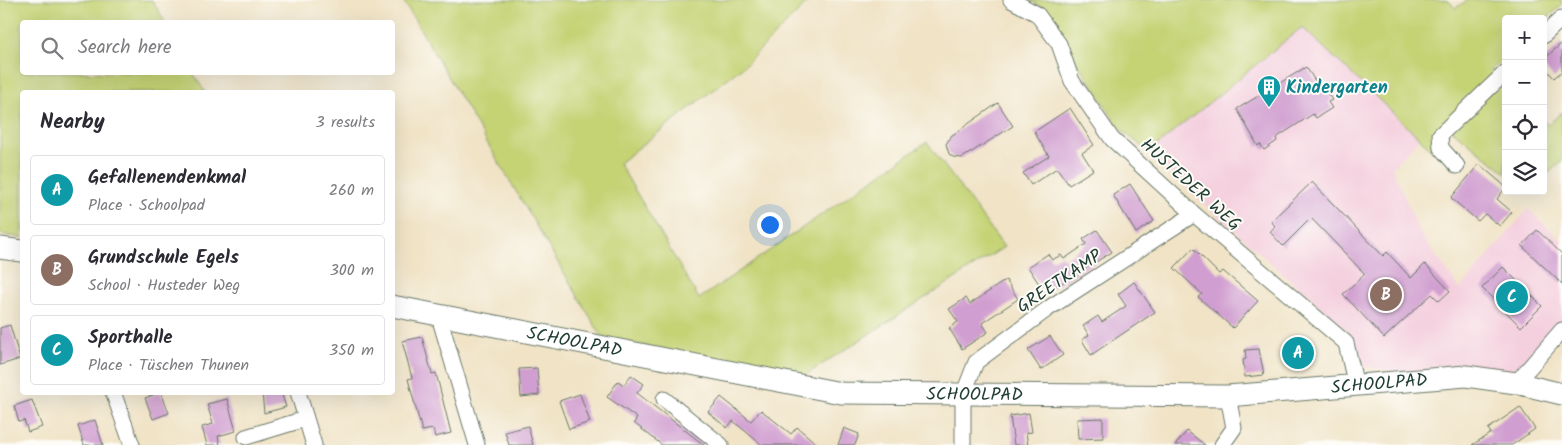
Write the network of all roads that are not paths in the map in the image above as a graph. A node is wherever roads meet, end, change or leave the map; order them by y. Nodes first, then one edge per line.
1 (1011, 0) edge
2 (1562, 18) edge
3 (1547, 32) edge
4 (1502, 76) edge
5 (1457, 166) dead end
6 (1194, 214) junction
7 (0, 248) edge
8 (20, 251) edge
9 (395, 306) edge
10 (438, 313) junction
11 (1562, 330) edge
12 (1516, 383) junction
13 (1356, 386) junction
14 (1562, 394) edge
15 (114, 395) edge
16 (299, 395) edge
17 (963, 395) junction
18 (1228, 396) junction
19 (664, 399) dead end
20 (305, 419) junction
21 (246, 437) dead end
22 (132, 445) edge
23 (314, 445) edge
24 (477, 445) edge
25 (721, 445) edge
26 (963, 445) edge
27 (1222, 445) edge

1 - 6 street, HUSTEDER WEG
2 - 3 street
4 - 5 street
6 - 13 street, HUSTEDER WEG
6 - 17 street, GREETKAMP
7 - 8 street
9 - 10 street, SCHOOLPAD
10 - 17 street, SCHOOLPAD
10 - 24 street
11 - 12 street
12 - 13 street, SCHOOLPAD
12 - 14 street, SCHOOLPAD
13 - 18 street, SCHOOLPAD
15 - 22 street
16 - 20 street
17 - 18 street, SCHOOLPAD
17 - 26 street
18 - 27 street
19 - 25 street
20 - 21 street
20 - 23 street

